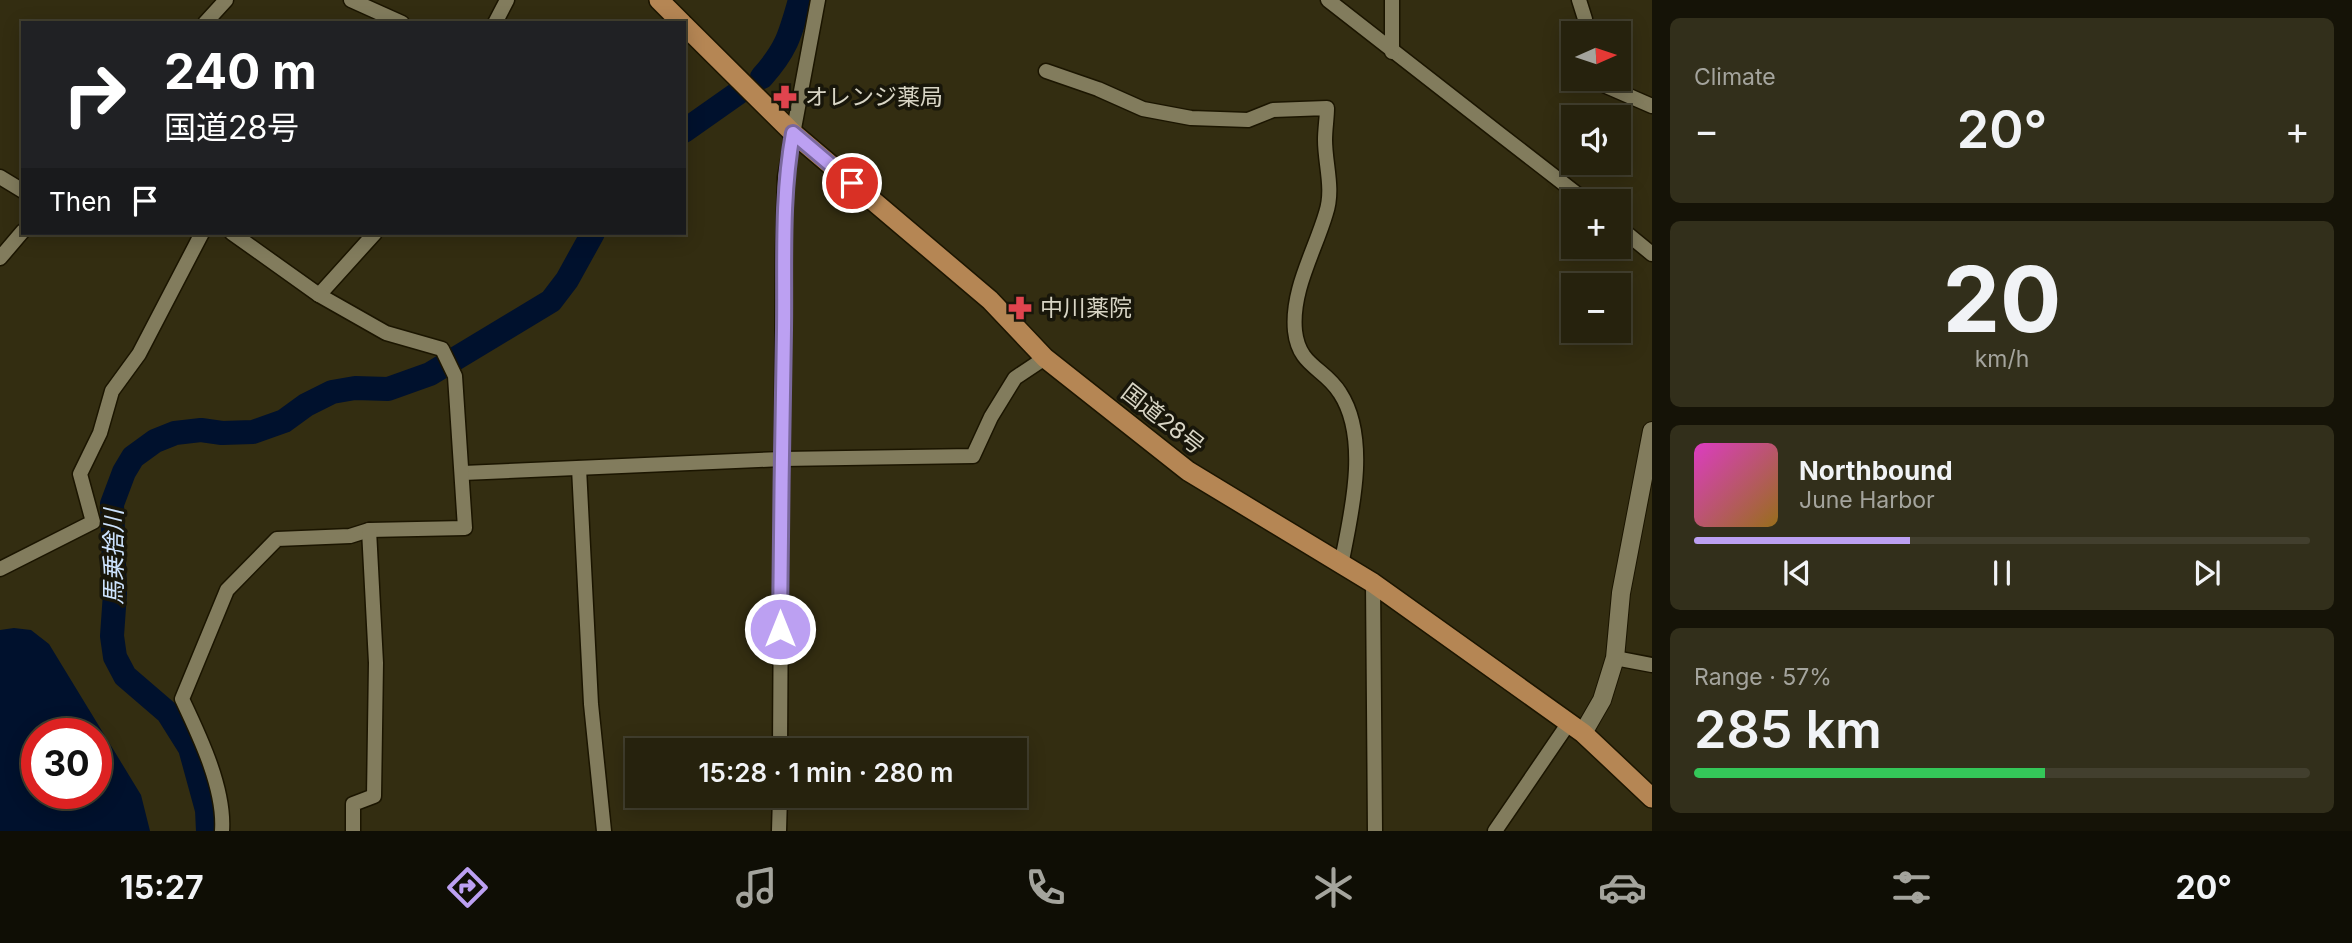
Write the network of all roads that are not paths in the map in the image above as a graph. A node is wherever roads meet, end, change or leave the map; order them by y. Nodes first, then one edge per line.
1 (226, 0) edge
2 (351, 0) edge
3 (507, 0) edge
4 (659, 0) edge
5 (818, 0) edge
6 (1328, 0) edge
7 (1392, 0) edge
8 (1580, 0) edge
9 (207, 21) edge
10 (398, 21) edge
11 (496, 21) edge
12 (680, 21) edge
13 (1585, 21) edge
14 (686, 27) edge
15 (1392, 52) junction
16 (1046, 71) dead end
17 (1618, 91) edge
18 (1652, 106) edge
19 (793, 133) junction
20 (0, 177) edge
21 (1570, 189) edge
22 (21, 190) edge
23 (21, 233) edge
24 (201, 235) edge
25 (235, 235) edge
26 (373, 235) edge
27 (1631, 237) edge
28 (1652, 254) edge
29 (0, 258) edge
30 (320, 295) junction
31 (1045, 358) junction
32 (1652, 431) edge
33 (782, 459) junction
34 (1649, 464) edge
35 (579, 468) junction
36 (463, 473) junction
37 (369, 530) junction
38 (1341, 565) junction
39 (0, 569) edge
40 (1373, 583) junction
41 (1615, 658) junction
42 (1652, 665) edge
43 (1575, 729) junction
44 (780, 738) edge
45 (1652, 798) edge
46 (780, 808) edge
47 (222, 831) edge
48 (353, 831) edge
49 (604, 831) edge
50 (779, 831) edge
51 (1376, 831) edge
52 (1495, 831) edge

1 - 9 street
2 - 10 street
3 - 11 street
4 - 12 highway, 国道28号
5 - 19 street
6 - 15 street
7 - 15 street
8 - 13 street
14 - 19 highway, 国道28号
15 - 21 street
16 - 38 street
17 - 18 street
19 - 31 highway, 国道28号
19 - 33 street
20 - 22 street
23 - 29 street
24 - 39 street
25 - 30 street
26 - 30 street
27 - 28 street
30 - 36 street
31 - 33 street
31 - 38 highway, 国道28号
32 - 34 street
33 - 35 street
33 - 44 street
34 - 41 street
35 - 36 street
35 - 49 street
36 - 37 street
37 - 47 street
37 - 48 street
38 - 40 highway, 国道28号
40 - 43 highway, 国道28号
40 - 51 street
41 - 42 street
41 - 43 street
43 - 45 highway, 国道28号
43 - 52 street
46 - 50 street

